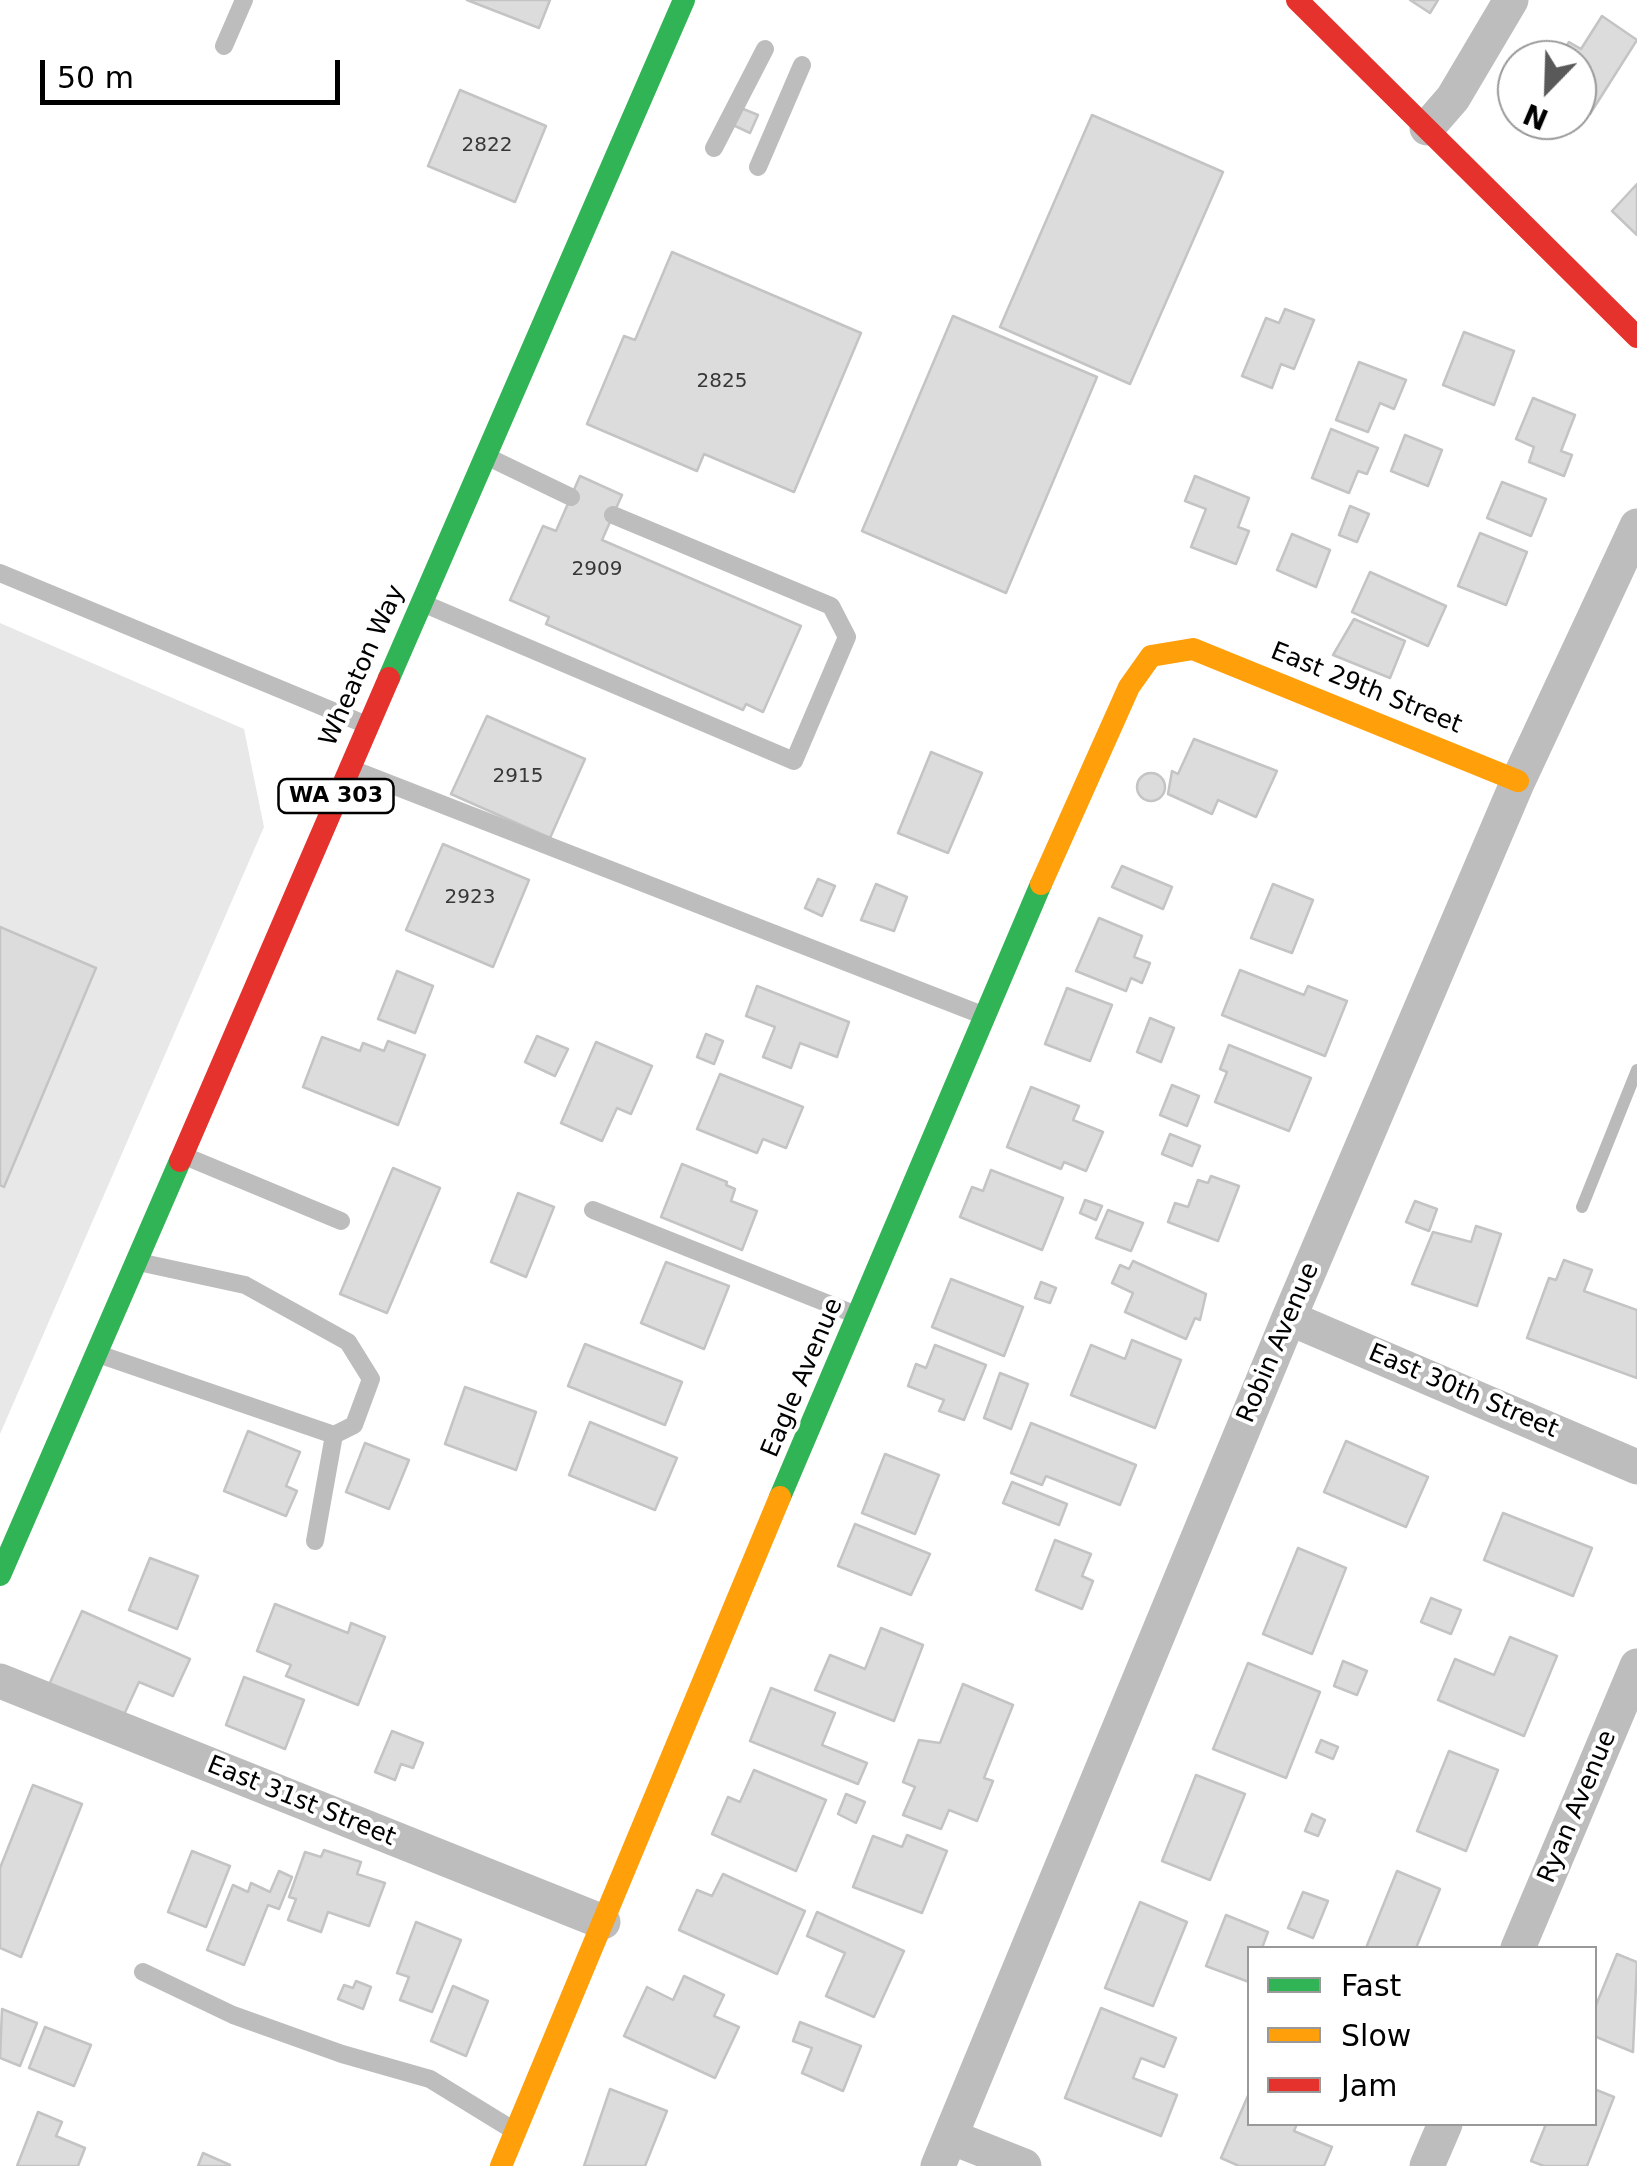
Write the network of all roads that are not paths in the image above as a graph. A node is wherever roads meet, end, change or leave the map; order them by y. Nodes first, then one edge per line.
1 (244, 0) edge
2 (684, 0) edge
3 (1296, 0) edge
4 (1511, 0) edge
5 (224, 46) dead end
6 (765, 48) dead end
7 (802, 64) dead end
8 (1427, 128) junction
9 (714, 148) dead end
10 (758, 166) dead end
11 (1637, 337) edge
12 (484, 456) junction
13 (571, 497) dead end
14 (613, 515) dead end
15 (1637, 526) edge
16 (0, 573) edge
17 (422, 603) junction
18 (1193, 649) joint
19 (367, 726) junction
20 (348, 768) junction
21 (1518, 781) junction
22 (982, 1015) junction
23 (182, 1154) junction
24 (593, 1210) dead end
25 (341, 1221) dead end
26 (136, 1262) junction
27 (859, 1316) junction
28 (1289, 1318) junction
29 (96, 1353) junction
30 (334, 1436) junction
31 (1637, 1466) edge
32 (315, 1541) dead end
33 (0, 1576) edge
34 (1637, 1666) edge
35 (0, 1681) edge
36 (603, 1922) junction
37 (1519, 1946) edge
38 (143, 1972) dead end
39 (1443, 2126) edge
40 (513, 2130) junction
41 (944, 2152) edge
42 (501, 2166) edge
43 (1024, 2166) edge
44 (1427, 2166) edge

1 - 5 lane
2 - 12 main road, Wheaton Way / WA 303
3 - 8 main road
4 - 8 street
6 - 9 lane
7 - 10 lane
8 - 11 main road
12 - 13 lane
12 - 17 main road, Wheaton Way / WA 303
14 - 17 lane
15 - 21 street, Robin Avenue
16 - 19 lane
17 - 19 main road, Wheaton Way / WA 303
18 - 21 main road, East 29th Street
18 - 22 main road, Eagle Avenue
19 - 20 main road, Wheaton Way / WA 303
20 - 22 lane
20 - 23 main road, Wheaton Way / WA 303
21 - 28 street, Robin Avenue
22 - 27 main road, Eagle Avenue
23 - 25 lane
23 - 26 main road, Wheaton Way / WA 303
24 - 27 lane
26 - 29 main road, Wheaton Way / WA 303
26 - 30 lane
27 - 36 main road, Eagle Avenue
28 - 31 street, East 30th Street
28 - 41 street, Robin Avenue
29 - 30 lane
29 - 33 main road, Wheaton Way / WA 303
30 - 32 lane
34 - 37 street, Ryan Avenue
35 - 36 street, East 31st Street
36 - 40 main road, Eagle Avenue
38 - 40 lane
39 - 44 street
40 - 42 main road, Eagle Avenue
41 - 43 street

